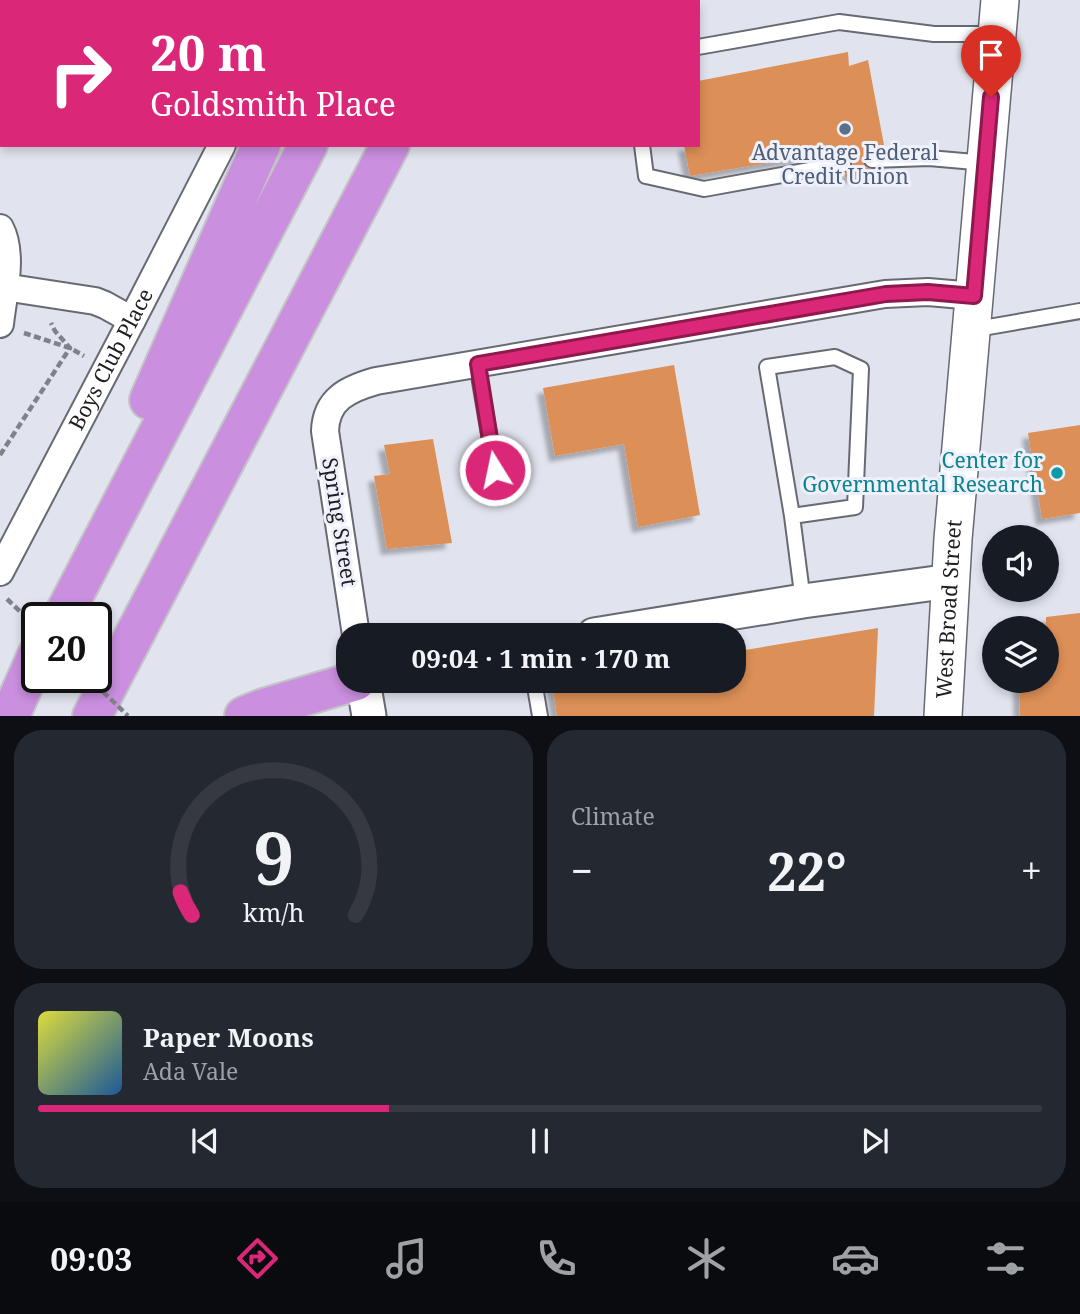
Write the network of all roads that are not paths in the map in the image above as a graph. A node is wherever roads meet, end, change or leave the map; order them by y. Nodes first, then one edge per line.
1 (999, 17) edge
2 (700, 47) edge
3 (221, 147) edge
4 (260, 147) edge
5 (307, 147) edge
6 (389, 147) edge
7 (642, 147) edge
8 (872, 160) dead end
9 (986, 163) junction
10 (843, 164) dead end
11 (0, 228) edge
12 (2, 287) edge
13 (1080, 311) edge
14 (973, 313) junction
15 (132, 320) junction
16 (12, 328) edge
17 (478, 364) junction
18 (495, 470) dead end
19 (792, 516) junction
20 (0, 572) edge
21 (951, 581) junction
22 (803, 601) junction
23 (60, 602) edge
24 (70, 602) edge
25 (354, 623) edge
26 (668, 623) edge
27 (336, 687) edge
28 (21, 693) edge
29 (23, 693) edge
30 (365, 693) edge
31 (536, 693) edge
32 (11, 716) edge
33 (92, 716) edge
34 (244, 716) edge
35 (369, 716) edge
36 (540, 716) edge
37 (943, 716) edge

1 - 2 lane
1 - 9 main road, West Broad Street
3 - 15 street, Boys Club Place
4 - 23 highway
5 - 24 highway
6 - 33 highway
7 - 10 lane
8 - 9 lane
9 - 14 main road, West Broad Street
11 - 12 street
12 - 15 street
12 - 16 street
13 - 14 lane
14 - 17 street
14 - 21 main road, West Broad Street
15 - 20 street, Boys Club Place
17 - 18 lane
17 - 25 street, Spring Street
19 - 19 lane
19 - 22 lane
21 - 22 street
21 - 37 main road, West Broad Street
22 - 26 street
27 - 34 highway
28 - 32 highway
29 - 32 highway
30 - 35 street
31 - 36 lane

